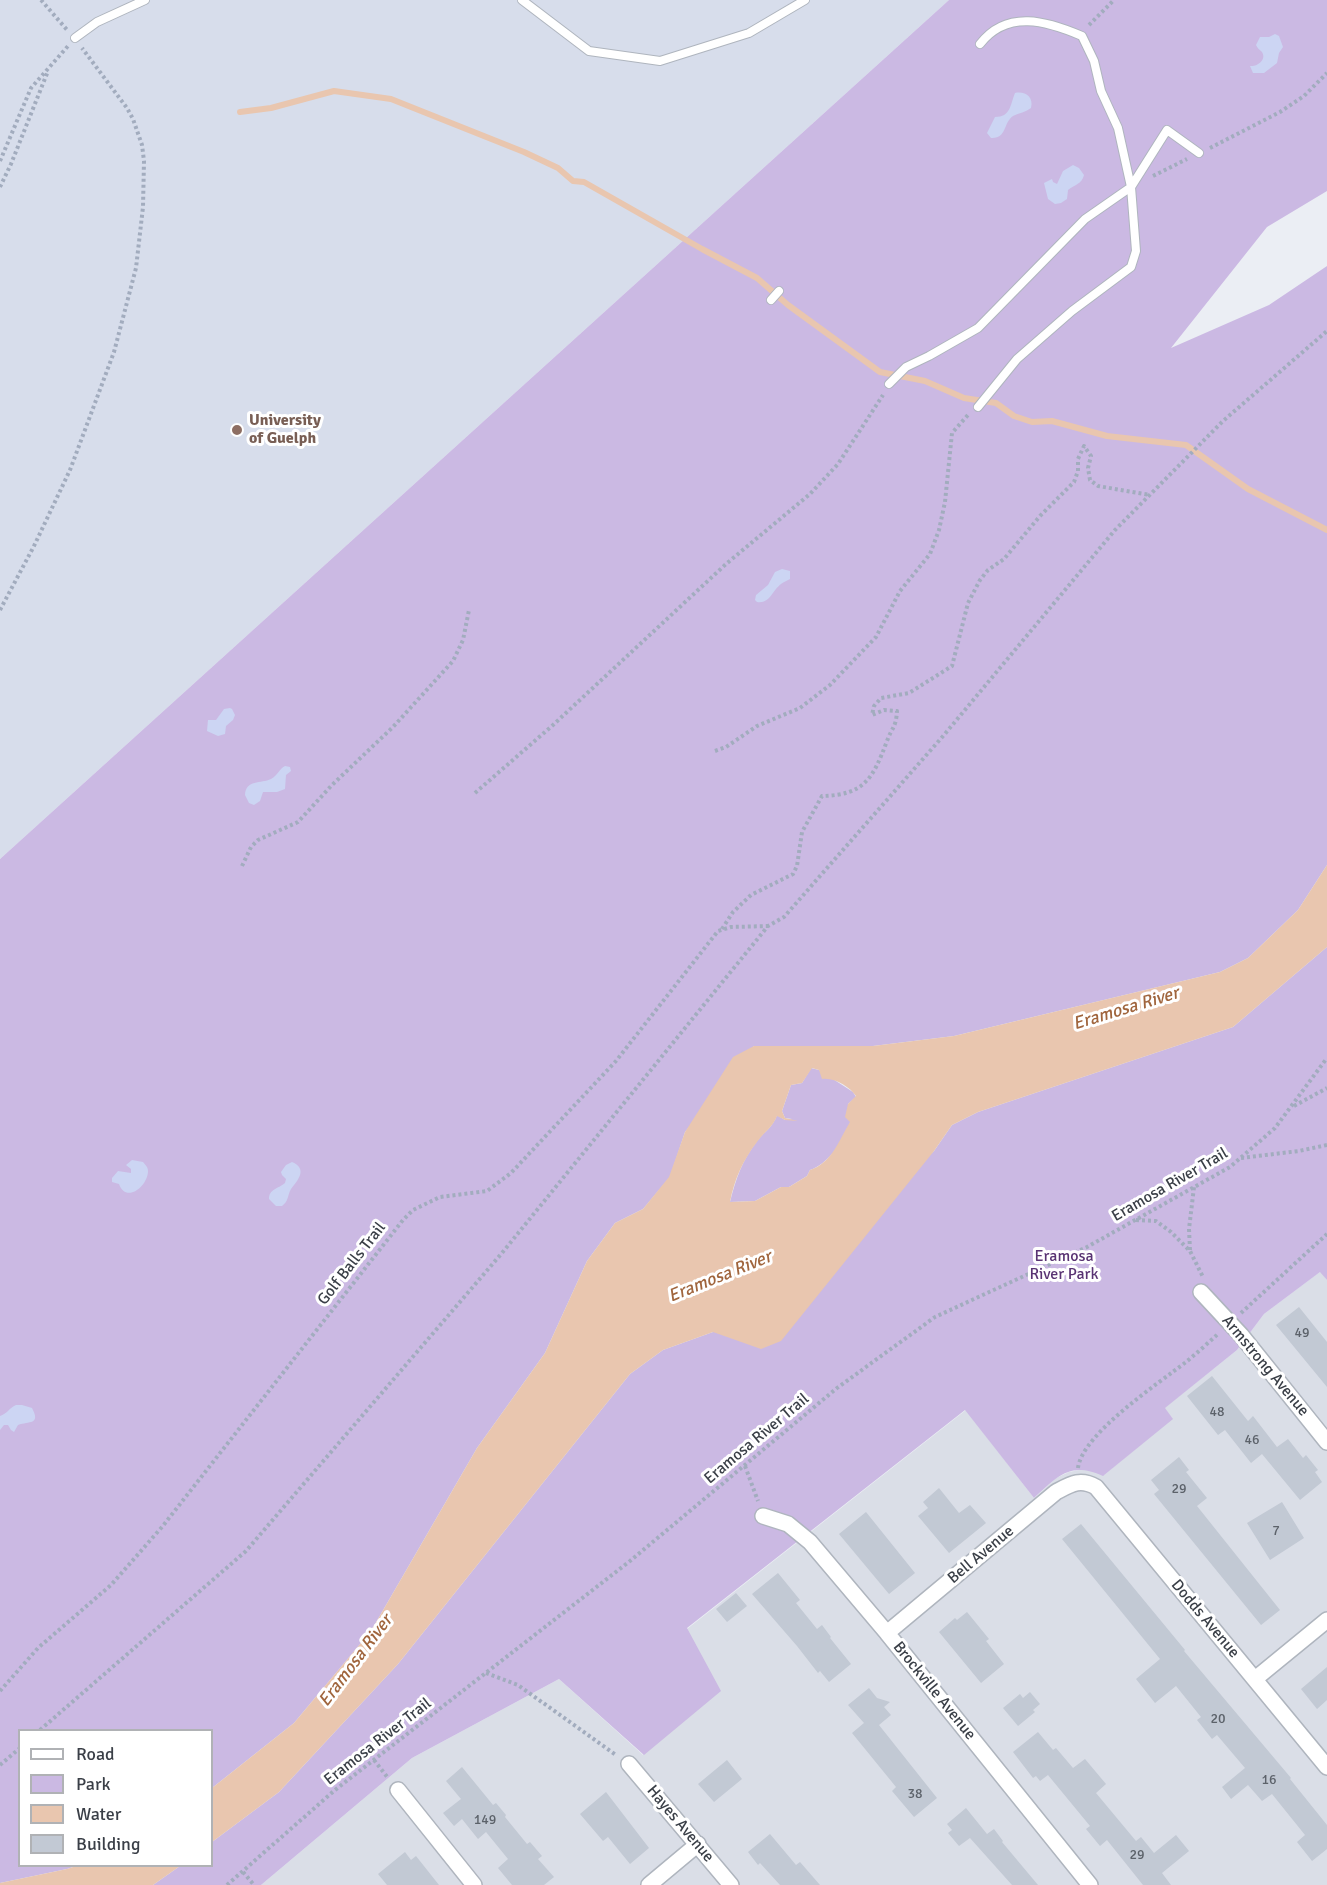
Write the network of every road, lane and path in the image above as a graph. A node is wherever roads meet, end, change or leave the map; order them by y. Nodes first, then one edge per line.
1 (41, 0) edge
2 (145, 0) edge
3 (522, 0) edge
4 (805, 0) edge
5 (1114, 0) edge
6 (1082, 36) junction
7 (75, 38) junction
8 (980, 45) dead end
9 (49, 68) junction
10 (1327, 73) edge
11 (1199, 153) junction
12 (0, 161) edge
13 (0, 187) edge
14 (1131, 187) junction
15 (779, 291) dead end
16 (771, 300) dead end
17 (1327, 331) edge
18 (889, 384) joint
19 (978, 407) joint
20 (1150, 495) junction
21 (0, 610) edge
22 (469, 610) dead end
23 (715, 752) dead end
24 (475, 793) dead end
25 (242, 866) dead end
26 (768, 926) junction
27 (722, 929) junction
28 (1327, 1058) edge
29 (1327, 1088) edge
30 (1290, 1108) junction
31 (1327, 1145) edge
32 (1240, 1158) junction
33 (1194, 1187) junction
34 (1135, 1220) junction
35 (1327, 1234) edge
36 (1190, 1251) junction
37 (1201, 1292) joint
38 (1230, 1323) junction
39 (1327, 1442) edge
40 (745, 1466) junction
41 (1077, 1482) junction
42 (763, 1516) joint
43 (1327, 1620) edge
44 (887, 1633) junction
45 (486, 1673) junction
46 (1255, 1679) junction
47 (0, 1691) edge
48 (42, 1729) edge
49 (18, 1750) edge
50 (374, 1760) junction
51 (629, 1764) joint
52 (0, 1765) edge
53 (1327, 1767) edge
54 (398, 1790) joint
55 (698, 1844) junction
56 (243, 1872) junction
57 (227, 1885) edge
58 (254, 1885) edge
59 (474, 1885) edge
60 (649, 1885) edge
61 (731, 1885) edge
62 (1090, 1885) edge

1 - 7 path
2 - 7 lane
3 - 4 lane
5 - 6 path
6 - 8 lane
6 - 14 lane
7 - 9 path
7 - 21 path
9 - 12 path
9 - 13 path
10 - 11 path
11 - 14 path
11 - 14 lane
14 - 18 lane
14 - 19 lane
15 - 16 lane
17 - 20 path
18 - 24 path
19 - 23 path
20 - 26 path
20 - 27 path, Golf Balls Trail
22 - 25 path
26 - 27 path
26 - 48 path
27 - 47 path, Golf Balls Trail
28 - 30 path, Eramosa River Trail
29 - 30 path
30 - 32 path, Eramosa River Trail
31 - 32 path
32 - 33 path, Eramosa River Trail
33 - 34 path, Eramosa River Trail
33 - 36 path
34 - 36 path
34 - 40 path, Eramosa River Trail
35 - 38 path
36 - 37 path
37 - 38 street, Armstrong Avenue
38 - 39 street, Armstrong Avenue
38 - 41 path
40 - 42 path
40 - 45 path, Eramosa River Trail
41 - 44 street, Bell Avenue
41 - 46 street, Dodds Avenue
42 - 44 street, Brockville Avenue
43 - 46 street
44 - 62 street, Brockville Avenue
45 - 50 path, Eramosa River Trail
45 - 51 path
46 - 53 street, Dodds Avenue
49 - 52 path
50 - 54 path
50 - 56 path, Eramosa River Trail
51 - 55 street, Hayes Avenue
54 - 59 street
55 - 60 street
55 - 61 street, Hayes Avenue
56 - 57 path, Eramosa River Trail
56 - 58 path

